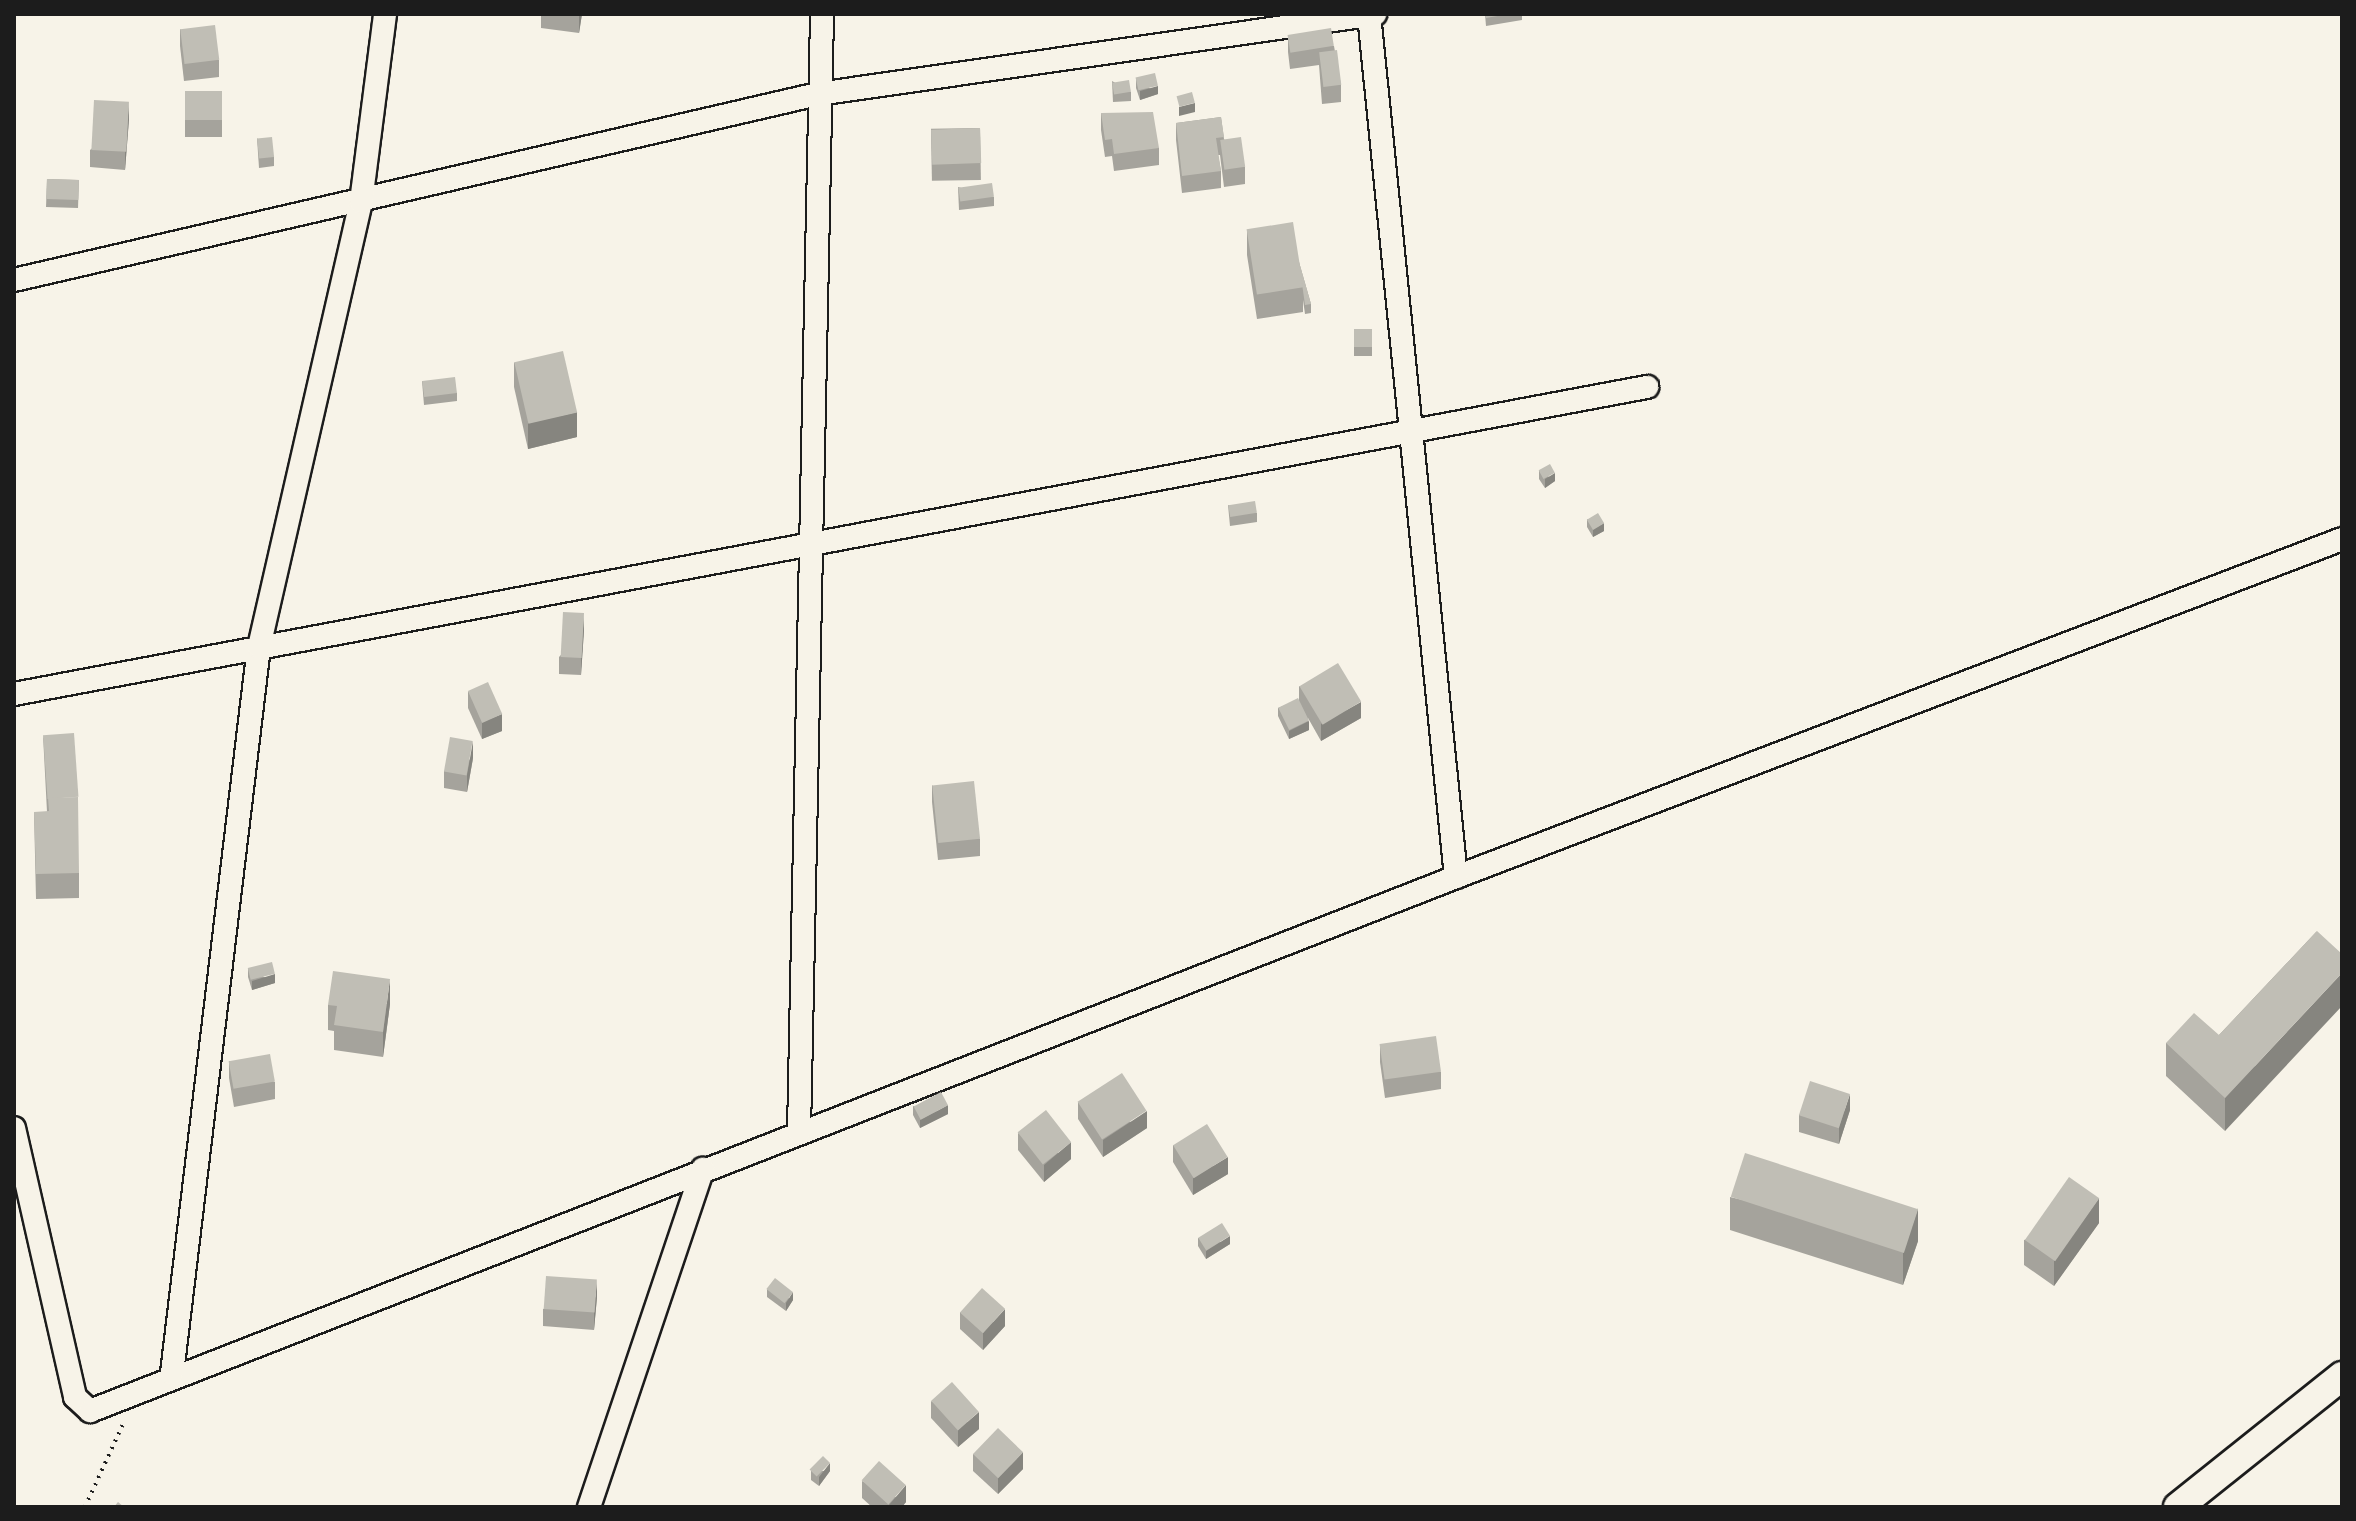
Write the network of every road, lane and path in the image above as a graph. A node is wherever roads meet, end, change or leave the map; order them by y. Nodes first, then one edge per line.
1 (385, 14) edge
2 (822, 14) edge
3 (1371, 14) edge
4 (818, 94) junction
5 (361, 202) junction
6 (14, 280) edge
7 (1647, 387) dead end
8 (1413, 432) junction
9 (2342, 539) edge
10 (816, 543) junction
11 (259, 647) junction
12 (14, 694) edge
13 (1456, 877) junction
14 (14, 1128) edge
15 (799, 1132) junction
16 (703, 1169) junction
17 (172, 1373) junction
18 (2342, 1376) edge
19 (131, 1415) dead end
20 (85, 1507) edge
21 (589, 1507) edge
22 (2178, 1507) edge

1 - 5 street
2 - 4 street
3 - 4 street
3 - 8 street
4 - 5 street
4 - 10 street
5 - 6 street
5 - 11 street
7 - 8 street
8 - 10 street
8 - 13 street
9 - 13 street
10 - 11 street
10 - 15 street
11 - 12 street
11 - 17 street
13 - 15 street
14 - 17 street
15 - 16 street
16 - 17 street
16 - 21 street
18 - 22 street
19 - 20 path

